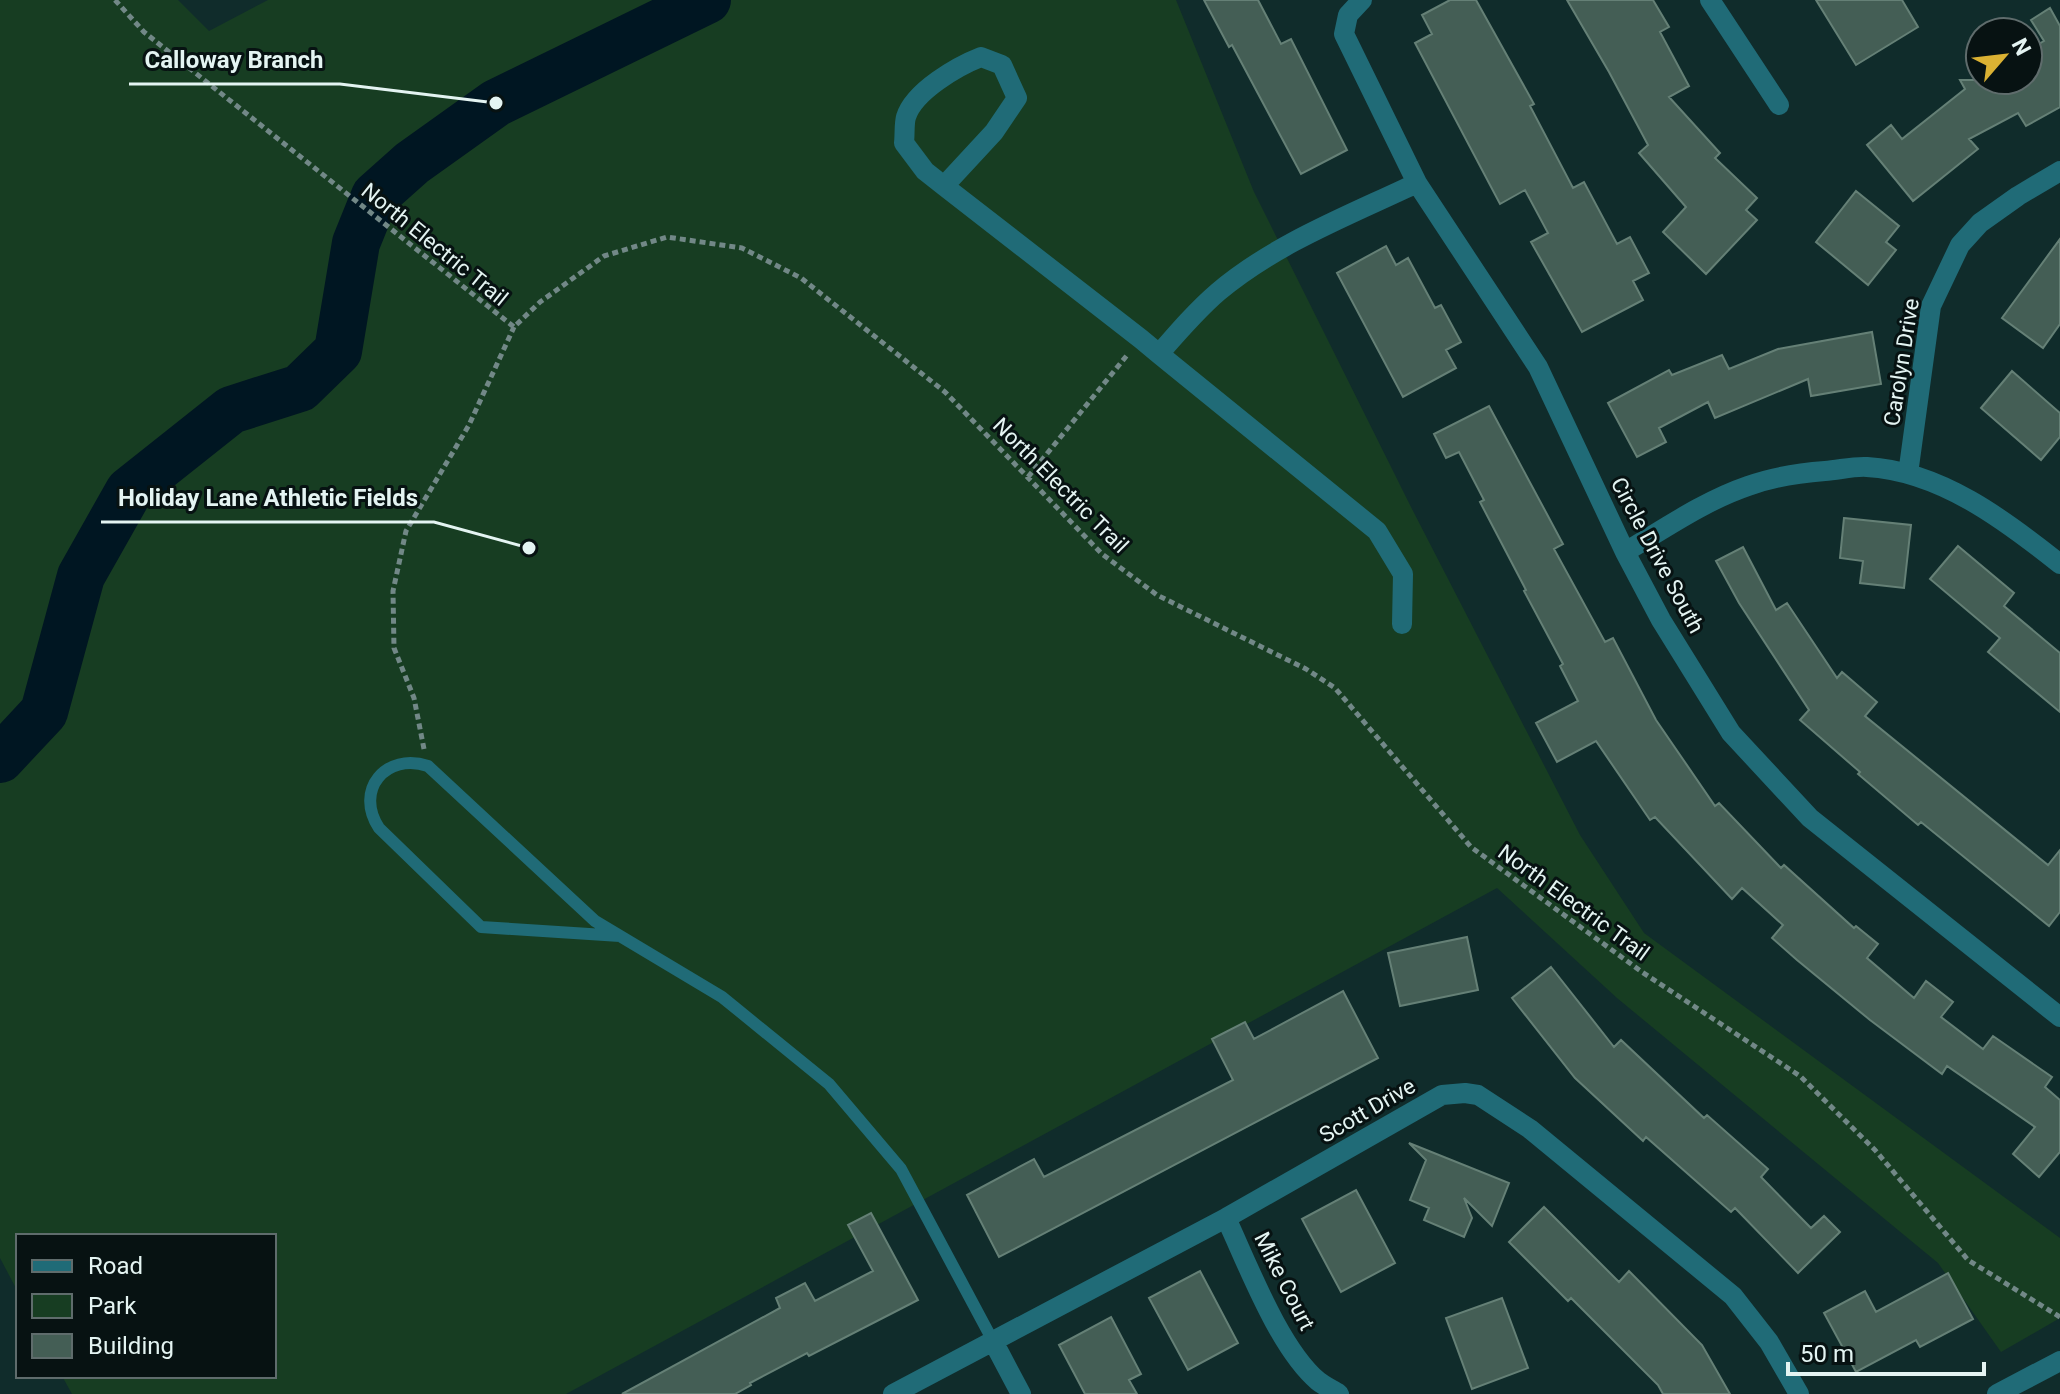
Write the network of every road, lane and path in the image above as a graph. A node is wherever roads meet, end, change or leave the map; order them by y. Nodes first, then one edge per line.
1 (115, 0) edge
2 (1710, 0) edge
3 (1355, 8) edge
4 (1779, 105) dead end
5 (2060, 171) edge
6 (1417, 183) junction
7 (944, 186) junction
8 (514, 327) junction
9 (1141, 339) junction
10 (1159, 354) junction
11 (1908, 474) junction
12 (1028, 477) junction
13 (1625, 552) junction
14 (2060, 564) edge
15 (1402, 624) dead end
16 (428, 766) junction
17 (620, 936) junction
18 (2060, 1017) edge
19 (1226, 1218) junction
20 (2060, 1317) edge
21 (993, 1341) junction
22 (2060, 1361) edge
23 (893, 1394) edge
24 (1021, 1394) edge
25 (1339, 1394) edge
26 (1799, 1394) edge
27 (1997, 1394) edge

1 - 8 path, North Electric Trail
2 - 4 street
3 - 6 street, Circle Drive South
5 - 11 street, Carolyn Drive
6 - 10 street
6 - 13 street, Circle Drive South
7 - 7 street
7 - 9 street
8 - 12 path, North Electric Trail
8 - 16 path
9 - 10 street
9 - 12 path
10 - 15 street
11 - 13 street
11 - 14 street
12 - 20 path, North Electric Trail
13 - 18 street, Circle Drive South
16 - 17 lane
16 - 17 lane
17 - 21 lane
19 - 21 street, Scott Drive
19 - 25 street, Mike Court
19 - 26 street, Scott Drive
21 - 23 street, Scott Drive
21 - 24 street
22 - 27 street

